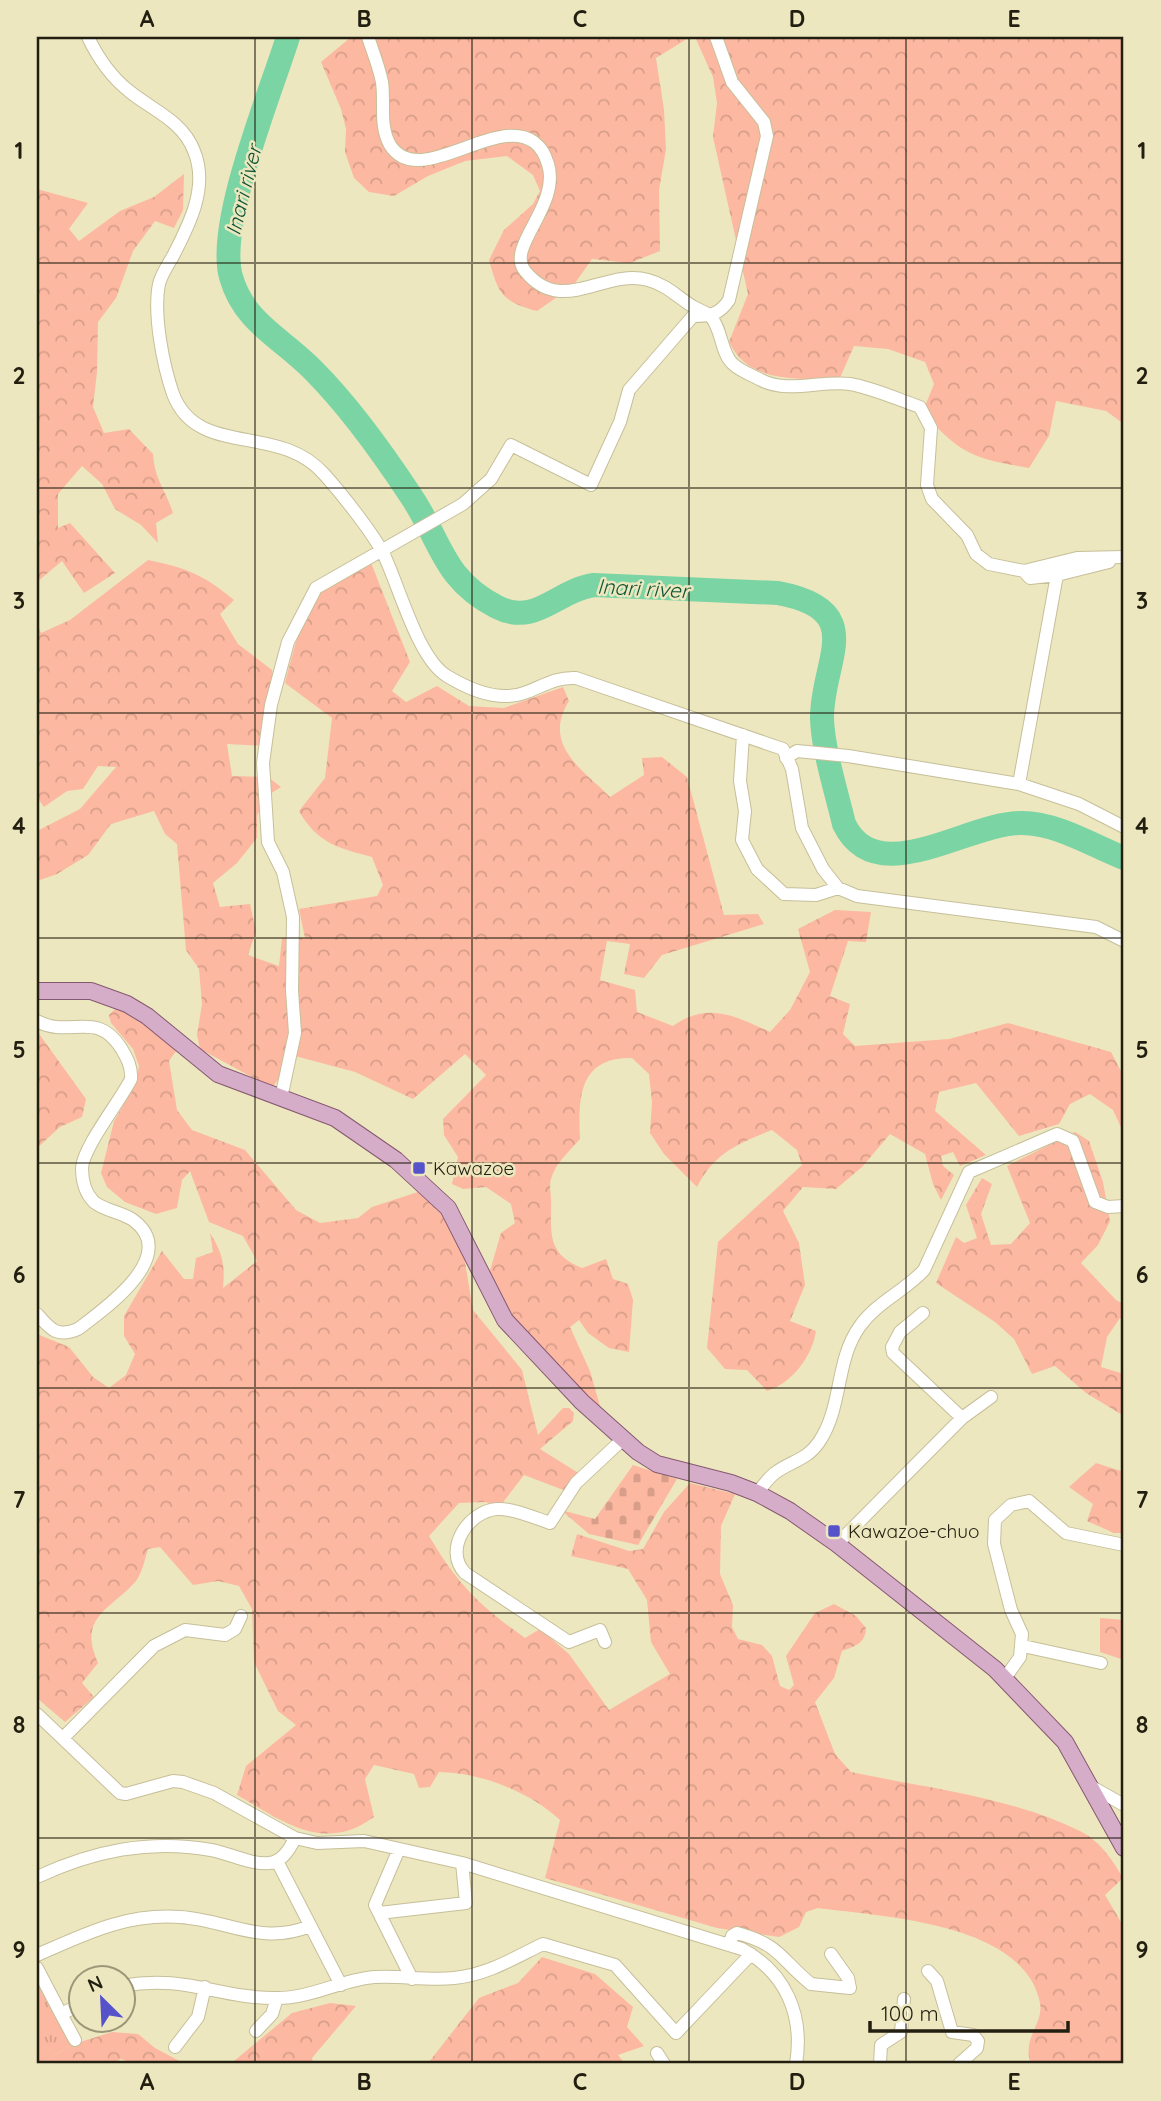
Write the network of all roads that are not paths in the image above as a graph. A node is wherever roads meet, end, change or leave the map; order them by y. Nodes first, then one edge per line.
1 (88, 37) edge
2 (368, 37) edge
3 (716, 37) edge
4 (710, 316) junction
5 (382, 552) junction
6 (1124, 558) edge
7 (1024, 571) junction
8 (1057, 575) junction
9 (743, 735) junction
10 (792, 755) junction
11 (1019, 785) junction
12 (1124, 827) edge
13 (838, 888) junction
14 (1124, 941) edge
15 (37, 991) edge
16 (37, 1021) edge
17 (281, 1098) junction
18 (1124, 1206) edge
19 (923, 1313) dead end
20 (37, 1314) edge
21 (991, 1397) dead end
22 (962, 1418) junction
23 (624, 1439) junction
24 (757, 1493) junction
25 (837, 1544) junction
26 (1124, 1545) edge
27 (241, 1616) dead end
28 (605, 1642) dead end
29 (1023, 1646) junction
30 (1101, 1664) dead end
31 (1005, 1678) junction
32 (37, 1714) edge
33 (64, 1737) junction
34 (1092, 1787) junction
35 (1124, 1805) edge
36 (295, 1838) junction
37 (1124, 1848) edge
38 (399, 1849) junction
39 (277, 1861) junction
40 (462, 1863) junction
41 (37, 1877) edge
42 (379, 1913) junction
43 (310, 1926) junction
44 (730, 1944) junction
45 (751, 1954) junction
46 (831, 1954) dead end
47 (37, 1955) edge
48 (37, 1968) edge
49 (928, 1971) dead end
50 (412, 1979) junction
51 (136, 1984) edge
52 (341, 1985) junction
53 (205, 1987) junction
54 (277, 1998) junction
55 (904, 1999) dead end
56 (66, 2012) edge
57 (61, 2014) junction
58 (256, 2031) dead end
59 (75, 2040) dead end
60 (175, 2047) dead end
61 (796, 2064) edge
62 (880, 2064) edge
63 (959, 2064) edge

1 - 5 street
2 - 4 street
3 - 4 street
4 - 5 street
4 - 7 street
5 - 9 street
5 - 17 street
6 - 7 street
6 - 8 street
7 - 8 street
8 - 11 street
9 - 10 street
9 - 13 street
10 - 11 street
10 - 13 street
11 - 12 street
13 - 14 street
15 - 17 main road
16 - 20 street
17 - 23 main road
18 - 24 street
19 - 22 street
21 - 22 street
22 - 25 street
23 - 24 main road
23 - 28 street
24 - 25 main road
25 - 31 main road
26 - 29 street
27 - 33 street
29 - 30 street
29 - 31 street
31 - 34 main road
32 - 33 street
33 - 36 street
34 - 35 street
34 - 37 main road
36 - 38 street
36 - 39 street
38 - 40 street
38 - 42 street
39 - 41 street
39 - 43 street
40 - 42 street
40 - 44 street
42 - 50 street
43 - 47 street
43 - 52 street
44 - 45 street
44 - 46 street
45 - 50 street
45 - 61 street
48 - 57 street
49 - 63 street
50 - 52 street
51 - 53 street
52 - 54 street
53 - 54 street
53 - 60 street
54 - 58 street
55 - 62 street
56 - 57 street
57 - 59 street

